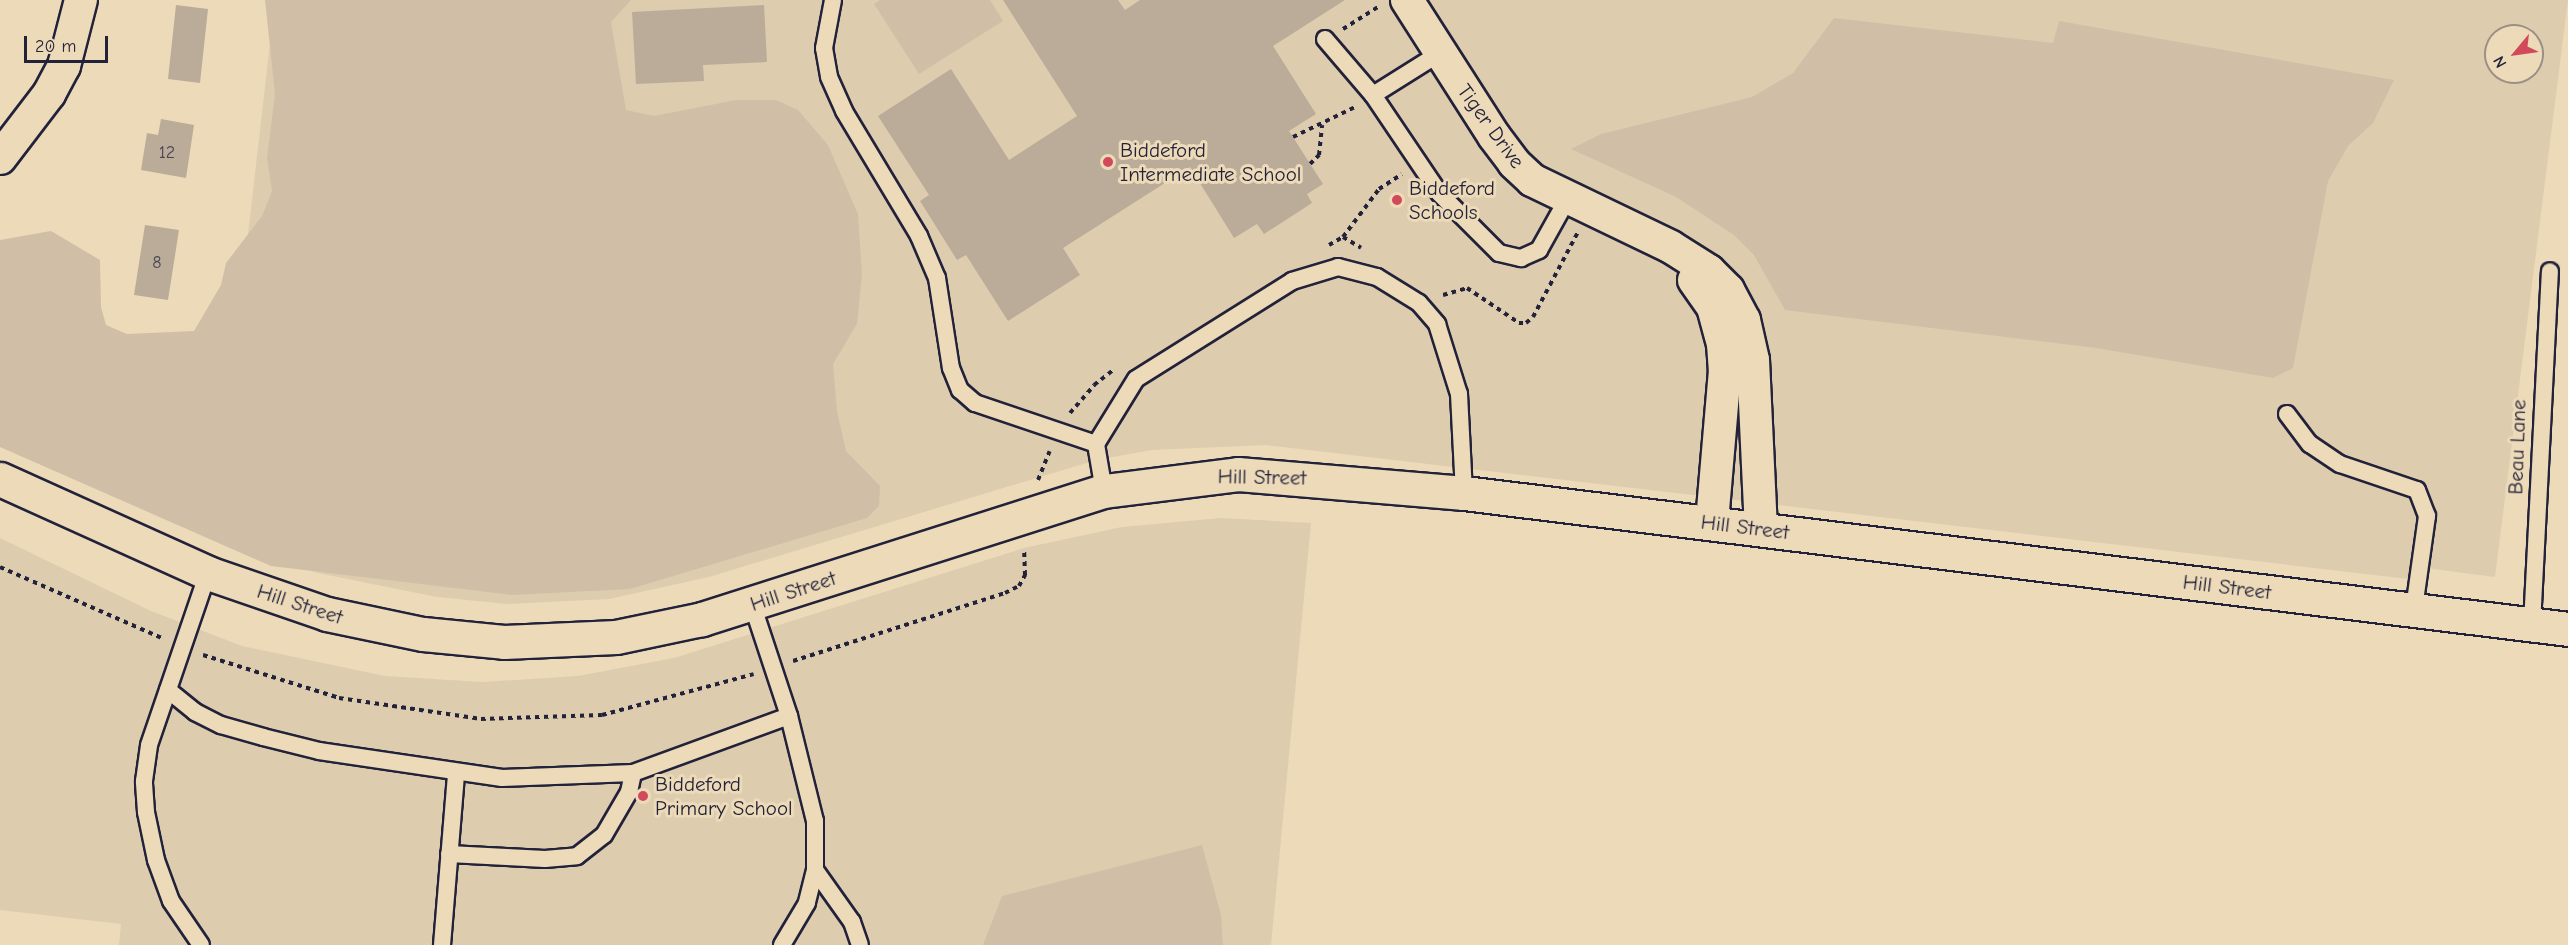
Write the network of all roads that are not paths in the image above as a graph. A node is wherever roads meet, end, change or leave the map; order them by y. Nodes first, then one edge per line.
1 (81, 0) edge
2 (833, 0) edge
3 (1393, 4) edge
4 (1325, 39) road end
5 (1440, 53) junction
6 (1373, 95) junction
7 (0, 158) edge
8 (1568, 198) junction
9 (1671, 247) junction
10 (2550, 271) dead end
11 (2287, 414) dead end
12 (1096, 444) junction
13 (0, 479) edge
14 (1104, 491) junction
15 (1464, 493) junction
16 (1712, 523) junction
17 (1761, 529) junction
18 (208, 573) junction
19 (752, 604) junction
20 (2414, 609) junction
21 (2532, 625) junction
22 (2568, 628) edge
23 (168, 690) junction
24 (789, 716) junction
25 (633, 773) junction
26 (456, 774) junction
27 (449, 854) junction
28 (815, 870) junction
29 (201, 945) edge
30 (441, 945) edge
31 (782, 945) edge
32 (860, 945) edge

1 - 7 street
2 - 12 lane
3 - 5 street, Tiger Drive
4 - 6 lane
5 - 6 lane
5 - 8 street, Tiger Drive
6 - 8 lane
8 - 9 street, Tiger Drive
9 - 16 street, Tiger Drive
9 - 17 street, Tiger Drive
10 - 21 lane, Beau Lane
11 - 20 lane
12 - 14 lane
12 - 15 lane
13 - 18 street, Hill Street
14 - 15 street, Hill Street
14 - 19 street, Hill Street
15 - 16 street, Hill Street
16 - 17 street, Hill Street
17 - 20 street, Hill Street
18 - 19 street, Hill Street
18 - 23 lane
19 - 24 lane
20 - 21 street, Hill Street
21 - 22 street, Hill Street
23 - 26 lane
23 - 29 lane
24 - 25 lane
24 - 28 lane
25 - 26 lane
25 - 27 lane
26 - 27 lane
27 - 30 lane
28 - 31 lane
28 - 32 lane

